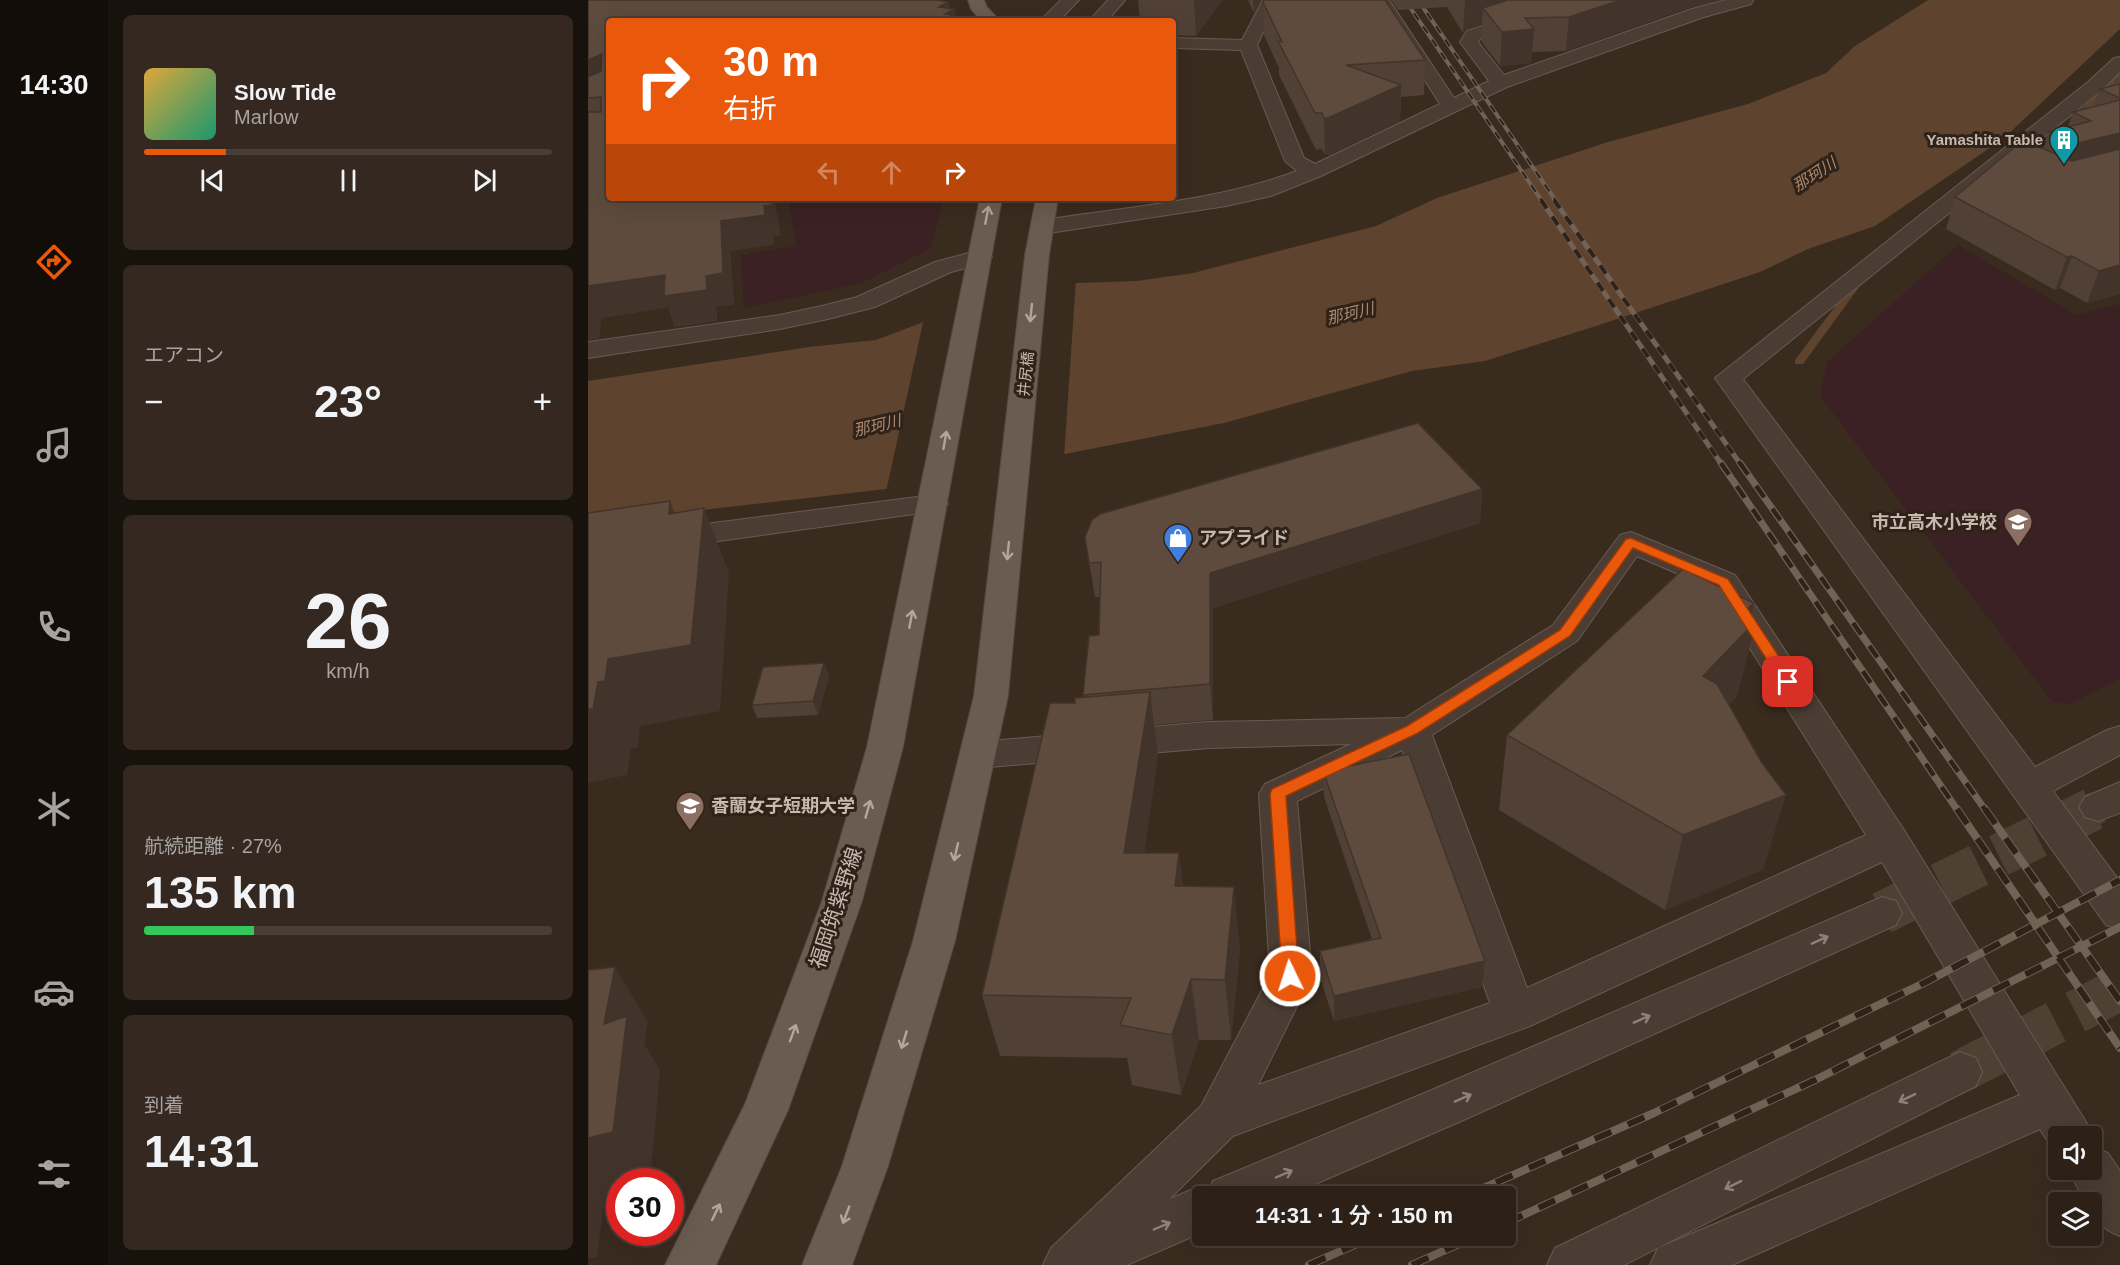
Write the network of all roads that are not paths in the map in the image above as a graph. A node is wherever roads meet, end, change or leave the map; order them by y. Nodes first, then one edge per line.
1 (1071, 0) edge
2 (1117, 0) edge
3 (1271, 0) edge
4 (1381, 0) edge
5 (1582, 0) edge
6 (1745, 0) edge
7 (1052, 18) edge
8 (1101, 18) edge
9 (1176, 43) edge
10 (1248, 45) junction
11 (2120, 62) edge
12 (1500, 83) junction
13 (1451, 106) junction
14 (1314, 172) junction
15 (990, 201) edge
16 (1047, 201) edge
17 (1043, 227) junction
18 (977, 265) junction
19 (588, 350) edge
20 (934, 501) junction
21 (588, 549) edge
22 (1413, 730) junction
23 (2120, 739) edge
24 (978, 755) junction
25 (2029, 787) junction
26 (1890, 841) junction
27 (1882, 913) tunnel mouth
28 (2120, 913) edge
29 (1515, 1013) junction
30 (1960, 1072) tunnel mouth
31 (2059, 1120) edge
32 (1217, 1121) junction
33 (2098, 1180) edge
34 (1256, 1186) edge
35 (1192, 1213) edge
36 (2120, 1213) edge
37 (690, 1265) edge
38 (827, 1265) edge
39 (1068, 1265) edge
40 (1572, 1265) edge
41 (1675, 1265) edge

1 - 7 street
2 - 8 street
3 - 10 street
4 - 13 street
5 - 12 street
6 - 12 street
9 - 10 street
10 - 14 street
11 - 25 street
12 - 13 street
13 - 14 street
14 - 17 street
18 -> 15 main road
16 - 17 main road
17 -> 24 main road, 井尻橋
18 - 19 street
20 -> 18 main road
20 - 21 street
37 -> 20 main road, 福岡筑紫野線
22 - 24 street
22 - 26 street
22 - 29 street
22 - 32 street
23 - 25 street
24 -> 38 main road
25 - 28 street
26 - 29 street
26 - 31 street
34 -> 27 street
29 - 32 street
30 -> 40 street
31 - 41 street
32 - 39 street
33 - 36 street
39 -> 35 street

